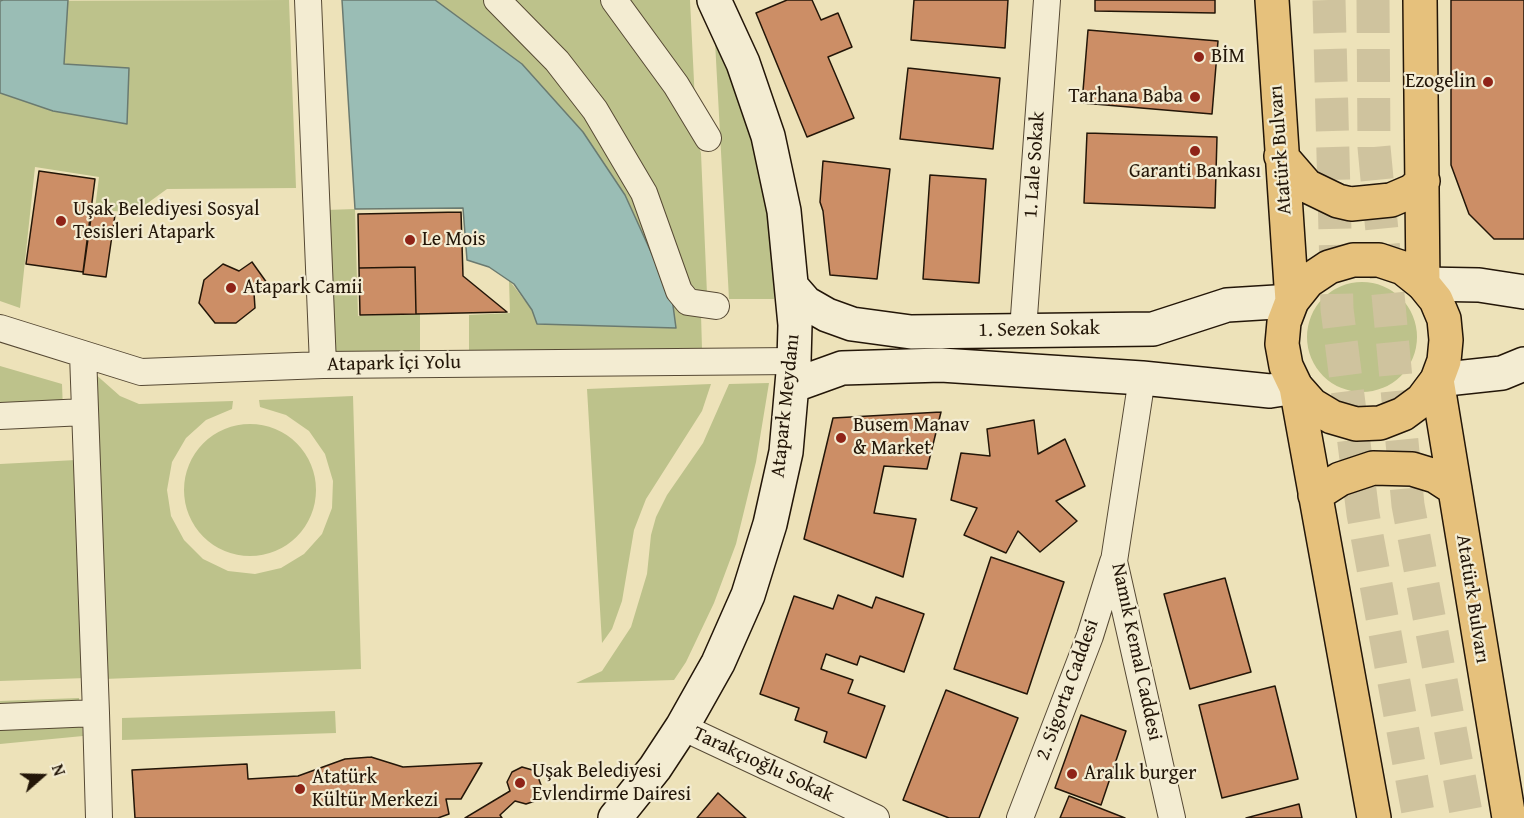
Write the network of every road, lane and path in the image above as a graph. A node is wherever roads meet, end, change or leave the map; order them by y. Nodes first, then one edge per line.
1 (308, 0) edge
2 (497, 0) edge
3 (614, 0) edge
4 (714, 0) edge
5 (1047, 0) edge
6 (1272, 0) edge
7 (1420, 0) edge
8 (708, 138) dead end
9 (1281, 156) junction
10 (1423, 181) junction
11 (1423, 284) junction
12 (793, 288) junction
13 (1524, 292) edge
14 (1292, 301) junction
15 (716, 306) dead end
16 (0, 328) edge
17 (1023, 330) junction
18 (83, 354) junction
19 (1524, 364) edge
20 (323, 365) junction
21 (793, 374) junction
22 (1142, 378) junction
23 (1437, 380) junction
24 (1296, 387) junction
25 (86, 412) junction
26 (0, 416) edge
27 (1455, 489) junction
28 (1315, 495) junction
29 (1113, 561) junction
30 (96, 713) junction
31 (0, 717) edge
32 (682, 727) junction
33 (99, 818) edge
34 (615, 818) edge
35 (876, 818) edge
36 (1020, 818) edge
37 (1172, 818) edge
38 (1374, 818) edge
39 (1509, 818) edge

1 - 20 street
2 - 15 street
3 - 8 street
4 - 12 main road, Atapark Meydanı
5 - 17 street, 1. Lale Sokak
6 - 9 highway, Atatürk Bulvarı
7 - 10 highway
9 - 10 highway
9 - 14 highway, Atatürk Bulvarı
10 - 11 highway
11 - 13 main road
11 - 14 highway, Atatürk Bulvarı
11 - 23 highway, Atatürk Bulvarı
12 - 17 main road, 1. Sezen Sokak
12 - 21 main road, Atapark Meydanı
14 - 17 main road, 1. Sezen Sokak
14 - 24 highway, Atatürk Bulvarı
16 - 18 street, Atapark İçi Yolu
18 - 20 street, Atapark İçi Yolu
18 - 25 street
19 - 23 main road
20 - 21 street, Atapark İçi Yolu
21 - 22 main road, 1. Sezen Sokak
21 - 32 main road, Atapark Meydanı
22 - 24 main road, 1. Sezen Sokak
22 - 29 street, Namık Kemal Caddesi
23 - 24 highway, Atatürk Bulvarı
23 - 27 highway, Atatürk Bulvarı
24 - 28 highway, Atatürk Bulvarı
25 - 26 street
25 - 30 street
27 - 28 highway
27 - 39 highway, Atatürk Bulvarı
28 - 38 highway, Atatürk Bulvarı
29 - 36 street, 2. Sigorta Caddesi
29 - 37 street, Namık Kemal Caddesi
30 - 31 street
30 - 33 street
32 - 34 main road, Atapark Meydanı
32 - 35 street, Tarakçıoğlu Sokak

